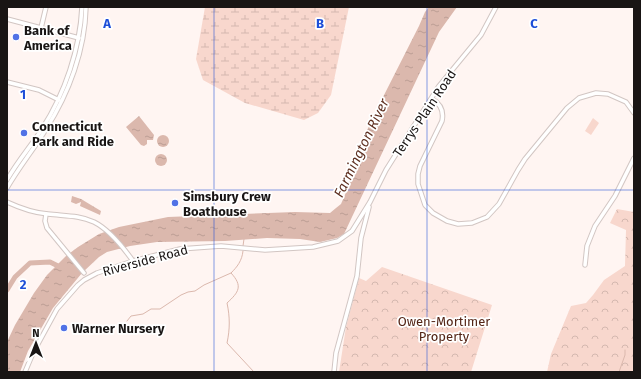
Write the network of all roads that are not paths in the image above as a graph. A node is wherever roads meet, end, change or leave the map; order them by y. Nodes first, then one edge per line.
1 (46, 7) edge
2 (82, 7) edge
3 (86, 7) edge
4 (496, 7) edge
5 (7, 19) edge
6 (41, 28) junction
7 (80, 38) junction
8 (7, 82) edge
9 (432, 99) junction
10 (60, 100) junction
11 (634, 113) edge
12 (634, 158) edge
13 (7, 180) edge
14 (7, 188) edge
15 (7, 202) edge
16 (370, 202) junction
17 (46, 214) junction
18 (133, 261) junction
19 (585, 265) dead end
20 (84, 273) dead end
21 (25, 372) edge
22 (334, 372) edge

1 - 6 street
2 - 7 street
3 - 7 street
4 - 9 street, Terrys Plain Road
5 - 6 street
6 - 7 street
7 - 10 street
8 - 10 street
9 - 11 street
9 - 16 street, Terrys Plain Road
10 - 13 street
10 - 14 street
12 - 19 street
15 - 17 street
16 - 18 street, Riverside Road
16 - 22 street
17 - 18 street
17 - 20 street
18 - 21 street, Riverside Road

